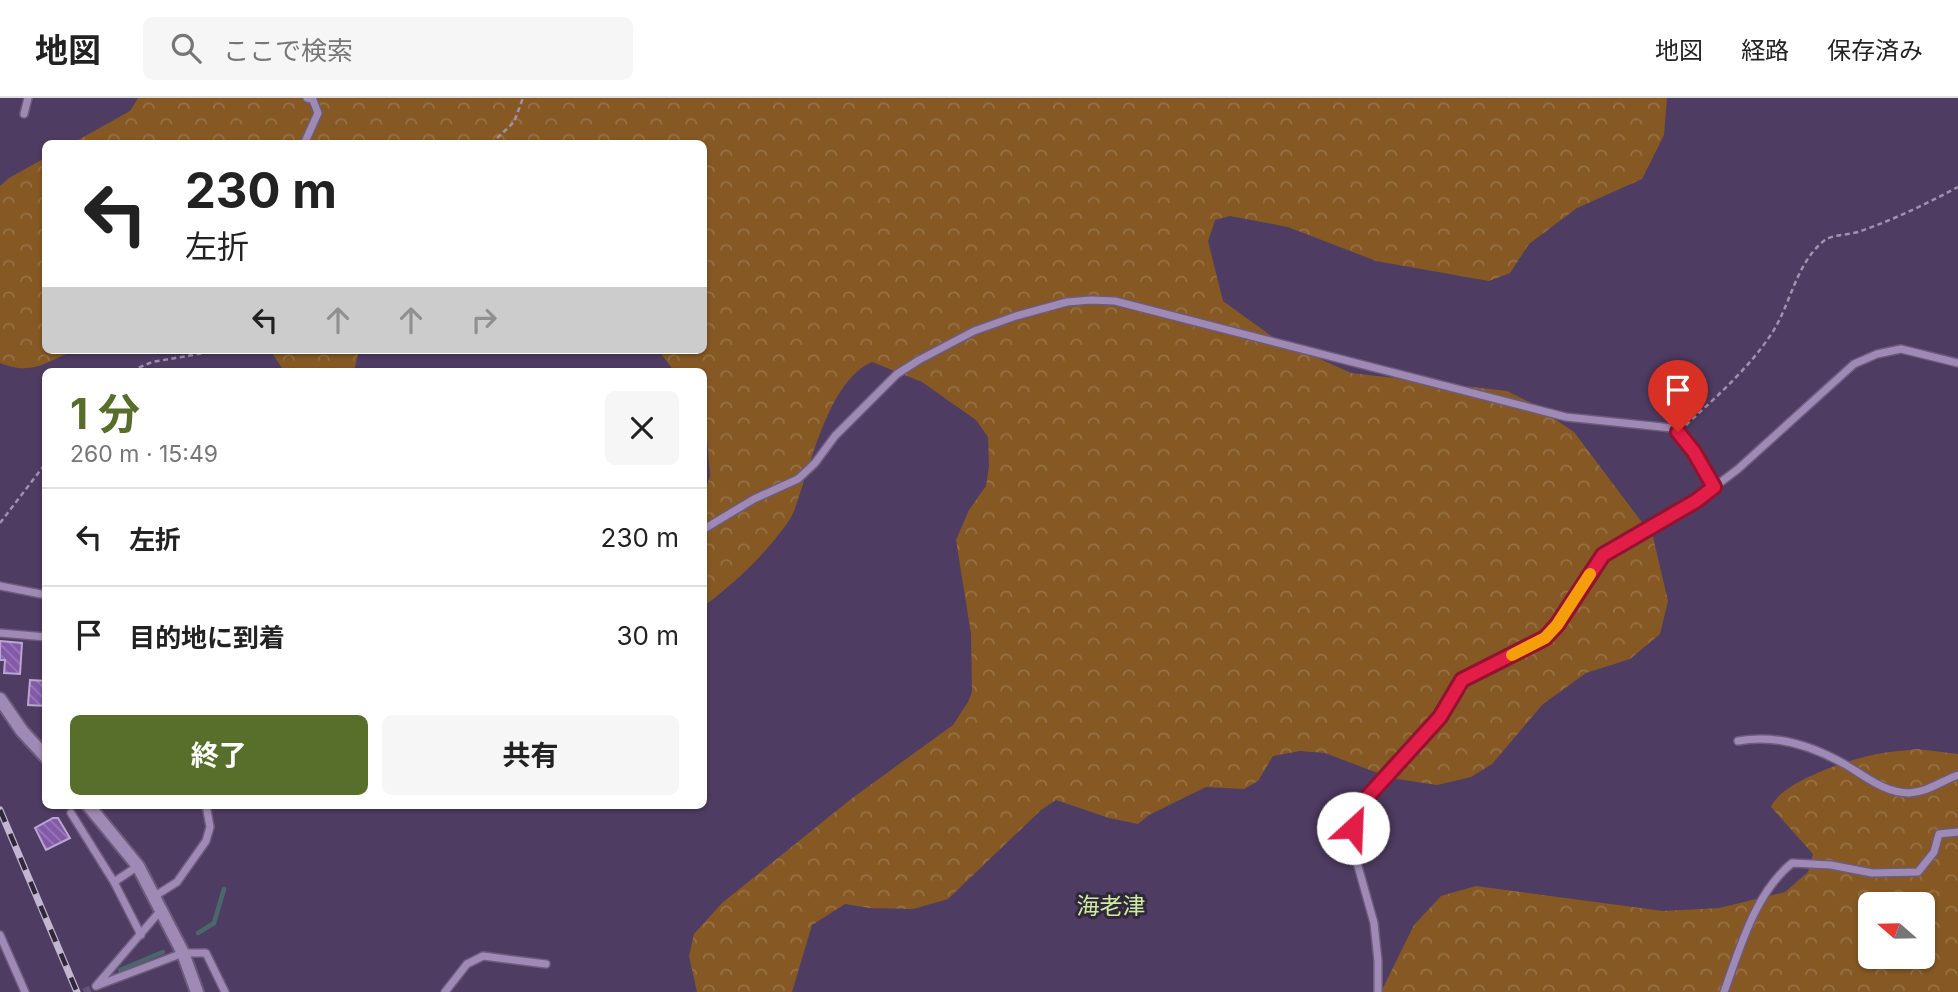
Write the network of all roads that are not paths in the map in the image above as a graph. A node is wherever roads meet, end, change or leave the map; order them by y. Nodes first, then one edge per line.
1 (28, 98) edge
2 (307, 98) edge
3 (24, 114) dead end
4 (306, 140) edge
5 (1958, 363) edge
6 (1714, 487) junction
7 (707, 527) edge
8 (0, 586) edge
9 (42, 594) edge
10 (0, 633) edge
11 (42, 636) edge
12 (0, 699) edge
13 (1738, 741) dead end
14 (42, 753) edge
15 (1958, 775) edge
16 (91, 809) edge
17 (207, 809) edge
18 (71, 813) dead end
19 (1958, 832) edge
20 (138, 866) junction
21 (114, 882) junction
22 (155, 896) junction
23 (162, 909) junction
24 (0, 935) edge
25 (141, 935) junction
26 (183, 953) junction
27 (547, 964) dead end
28 (25, 992) edge
29 (197, 992) edge
30 (225, 992) edge
31 (445, 992) edge
32 (1378, 992) edge
33 (1724, 992) edge

1 - 3 street
2 - 4 street
5 - 6 street
6 - 7 street
6 - 32 street
8 - 9 street
10 - 11 street
12 - 14 street
13 - 15 street
16 - 20 street
17 - 22 street
18 - 21 street
19 - 33 street
20 - 21 street
20 - 22 street
21 - 25 street
22 - 23 street
23 - 25 street
23 - 26 street
24 - 28 street
25 - 26 street
26 - 29 street
26 - 30 street
27 - 31 street

